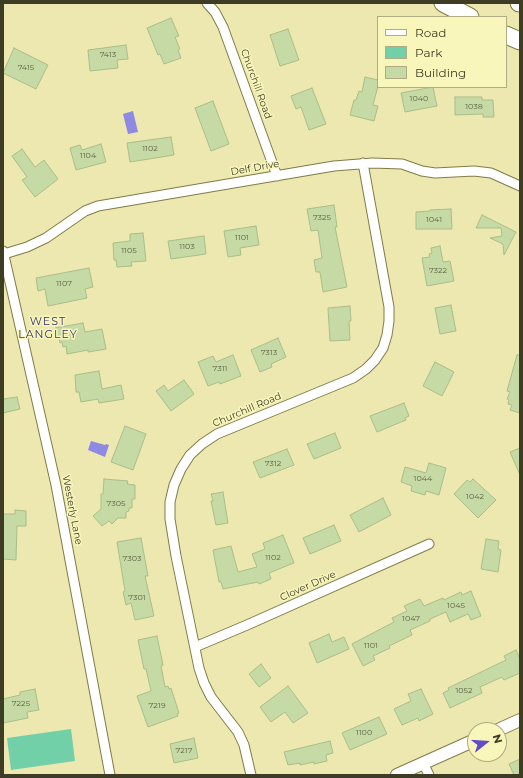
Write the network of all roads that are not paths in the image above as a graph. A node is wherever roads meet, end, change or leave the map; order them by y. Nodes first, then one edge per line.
1 (207, 3) edge
2 (443, 3) edge
3 (468, 16) edge
4 (507, 35) edge
5 (520, 41) edge
6 (363, 163) junction
7 (277, 176) junction
8 (520, 186) edge
9 (3, 252) edge
10 (428, 544) dead end
11 (195, 647) junction
12 (520, 720) edge
13 (507, 726) edge
14 (467, 744) edge
15 (423, 763) junction
16 (110, 775) edge
17 (251, 775) edge
18 (397, 775) edge
19 (429, 775) edge

1 - 7 street, Churchill Road
2 - 3 highway
4 - 5 highway
6 - 7 street, Delf Drive
6 - 8 street, Delf Drive
6 - 11 street, Churchill Road
7 - 9 street, Delf Drive
9 - 16 street, Westerly Lane
10 - 11 street, Clover Drive
11 - 17 street, Churchill Road
12 - 13 street
14 - 15 street
15 - 18 street
15 - 19 street

